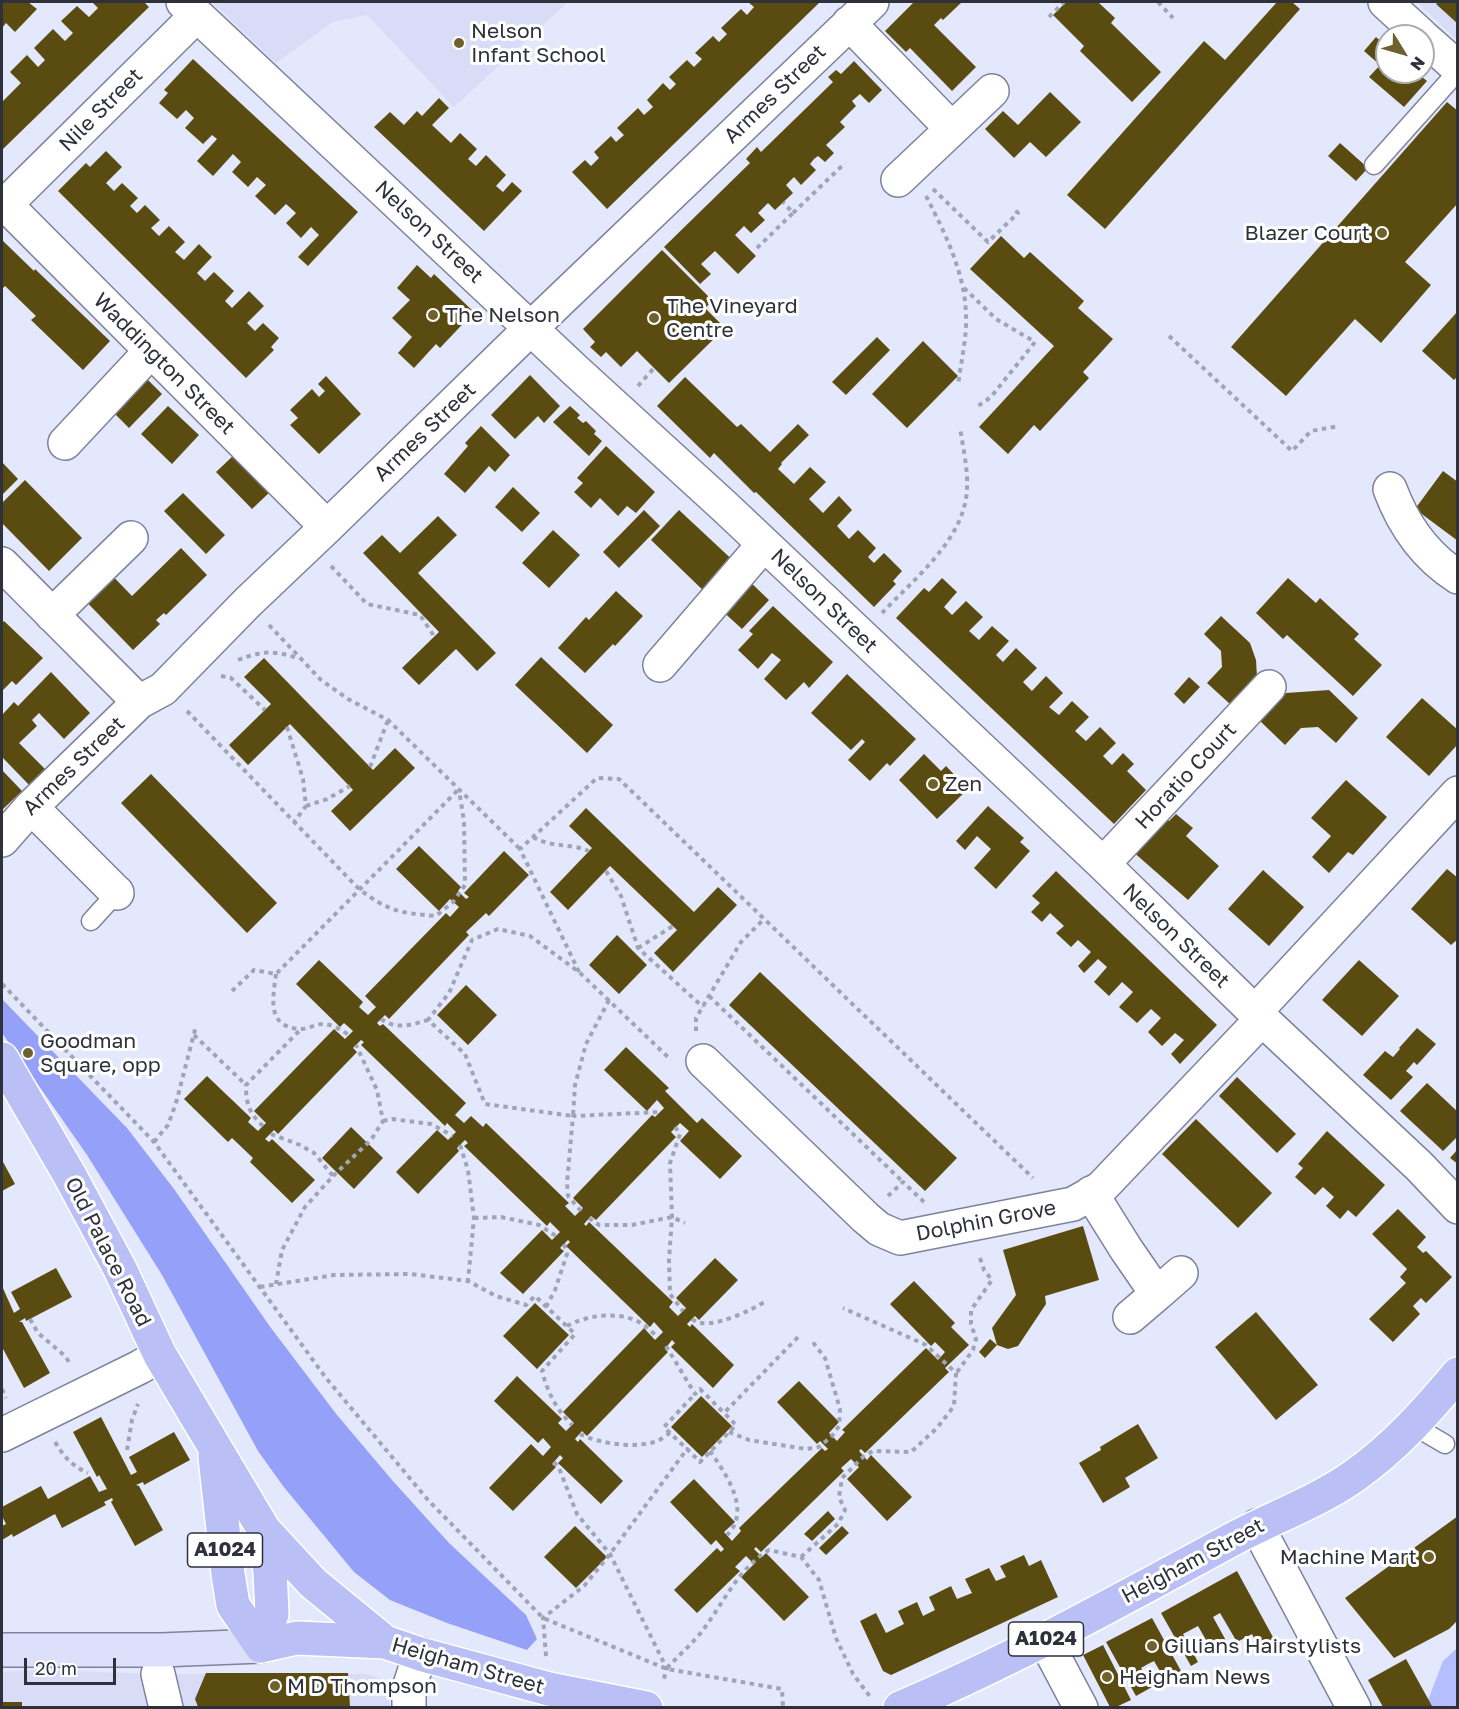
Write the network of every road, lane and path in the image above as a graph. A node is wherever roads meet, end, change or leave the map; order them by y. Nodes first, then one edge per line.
1 (1064, 2) edge
2 (1158, 2) edge
3 (1385, 2) edge
4 (190, 8) edge
5 (860, 12) edge
6 (1049, 17) dead end
7 (1173, 18) dead end
8 (1410, 24) edge
9 (1435, 48) edge
10 (1458, 70) edge
11 (992, 91) dead end
12 (952, 129) junction
13 (844, 163) dead end
14 (1374, 165) dead end
15 (910, 179) junction
16 (783, 202) dead end
17 (3, 203) edge
18 (1015, 210) dead end
19 (793, 213) junction
20 (757, 248) dead end
21 (963, 288) junction
22 (531, 328) junction
23 (1169, 336) dead end
24 (151, 351) junction
25 (958, 385) dead end
26 (978, 406) dead end
27 (1339, 426) dead end
28 (960, 428) dead end
29 (65, 443) dead end
30 (1390, 489) dead end
31 (318, 536) junction
32 (131, 538) dead end
33 (764, 544) junction
34 (2, 564) edge
35 (1458, 577) edge
36 (248, 602) junction
37 (52, 615) junction
38 (434, 636) dead end
39 (861, 636) junction
40 (300, 659) junction
41 (228, 664) dead end
42 (660, 665) dead end
43 (211, 674) dead end
44 (1269, 687) dead end
45 (151, 696) junction
46 (266, 710) dead end
47 (388, 720) junction
48 (287, 727) dead end
49 (370, 767) dead end
50 (350, 786) dead end
51 (459, 790) junction
52 (1458, 793) edge
53 (306, 806) junction
54 (31, 807) junction
55 (294, 822) junction
56 (533, 837) junction
57 (2, 840) edge
58 (520, 849) junction
59 (589, 851) dead end
60 (1103, 864) junction
61 (606, 871) dead end
62 (121, 888) joint
63 (359, 889) junction
64 (764, 919) junction
65 (91, 921) dead end
66 (673, 926) dead end
67 (638, 948) junction
68 (579, 972) junction
69 (276, 974) junction
70 (2, 984) edge
71 (232, 991) dead end
72 (709, 996) junction
73 (609, 1000) junction
74 (703, 1007) junction
75 (1258, 1016) junction
76 (381, 1019) dead end
77 (428, 1020) junction
78 (196, 1026) dead end
79 (301, 1029) junction
80 (194, 1035) junction
81 (350, 1035) dead end
82 (356, 1045) dead end
83 (700, 1054) junction
84 (2, 1059) edge
85 (246, 1085) junction
86 (660, 1112) dead end
87 (573, 1116) junction
88 (383, 1121) junction
89 (263, 1126) dead end
90 (675, 1127) dead end
91 (271, 1134) dead end
92 (453, 1136) dead end
93 (154, 1142) junction
94 (460, 1144) dead end
95 (333, 1176) junction
96 (903, 1182) dead end
97 (1076, 1200) junction
98 (1458, 1207) edge
99 (581, 1211) dead end
100 (672, 1217) junction
101 (474, 1218) junction
102 (589, 1218) dead end
103 (685, 1223) dead end
104 (972, 1225) junction
105 (556, 1236) dead end
106 (564, 1244) dead end
107 (468, 1281) junction
108 (276, 1284) junction
109 (260, 1287) junction
110 (766, 1300) dead end
111 (546, 1307) junction
112 (843, 1308) dead end
113 (683, 1311) dead end
114 (1130, 1317) dead end
115 (30, 1319) dead end
116 (693, 1319) dead end
117 (567, 1326) junction
118 (801, 1334) dead end
119 (658, 1337) dead end
120 (812, 1341) dead end
121 (666, 1346) dead end
122 (159, 1355) junction
123 (956, 1372) junction
124 (1453, 1386) edge
125 (86, 1392) junction
126 (695, 1394) junction
127 (724, 1413) junction
128 (42, 1414) junction
129 (572, 1425) dead end
130 (1414, 1426) junction
131 (729, 1432) junction
132 (670, 1433) junction
133 (580, 1434) dead end
134 (2, 1435) edge
135 (1445, 1444) dead end
136 (213, 1446) junction
137 (687, 1449) junction
138 (710, 1451) junction
139 (554, 1462) dead end
140 (88, 1473) dead end
141 (1257, 1526) junction
142 (264, 1530) junction
143 (727, 1535) dead end
144 (610, 1554) junction
145 (801, 1557) junction
146 (543, 1618) junction
147 (1045, 1640) junction
148 (385, 1642) junction
149 (261, 1646) junction
150 (2, 1650) edge
151 (420, 1654) junction
152 (667, 1669) junction
153 (158, 1674) dead end
154 (653, 1698) edge
155 (886, 1703) edge
156 (166, 1707) edge
157 (409, 1707) edge
158 (783, 1707) edge
159 (1080, 1707) edge
160 (1354, 1707) edge

1 - 6 path
2 - 7 path
3 - 8 street
4 - 17 street, Nile Street
4 - 22 street, Nelson Street
5 - 12 street, Armes Street
5 - 22 street, Armes Street
9 - 10 street
10 - 14 lane
11 - 12 street
12 - 15 street
13 - 19 path
15 - 18 path
15 - 21 path
16 - 19 path
17 - 24 street, Waddington Street
19 - 20 path
21 - 25 path
21 - 26 path
22 - 31 street, Armes Street
22 - 33 street, Nelson Street
23 - 27 path
24 - 29 street
24 - 31 street, Waddington Street
28 - 39 path
30 - 35 street
31 - 36 street, Armes Street
31 - 38 path
32 - 37 street
33 - 39 street, Nelson Street
33 - 42 street
34 - 37 street
36 - 40 path
36 - 45 street, Armes Street
37 - 45 street
39 - 60 street, Nelson Street
40 - 41 path
40 - 47 path
43 - 46 path
44 - 60 street, Horatio Court
45 - 54 street, Armes Street
45 - 55 path
47 - 49 path
47 - 51 path
48 - 53 path
50 - 53 path
51 - 58 path
51 - 63 path
51 - 63 path
52 - 75 street, Dolphin Grove
53 - 55 path
54 - 57 street, Armes Street
54 - 62 street
55 - 63 path
56 - 58 path
56 - 59 path
56 - 64 path
58 - 68 path
60 - 75 street, Nelson Street
61 - 67 path
62 - 65 lane
63 - 69 path
64 - 72 path
64 - 97 path
66 - 67 path
67 - 74 path
68 - 73 path
68 - 77 path
69 - 71 path
69 - 79 path
70 - 93 path
72 - 74 path
72 - 96 path
73 - 83 path
73 - 87 path
74 - 83 path
75 - 97 street, Dolphin Grove
75 - 98 street, Nelson Street
76 - 77 path
77 - 87 path
78 - 80 path
79 - 81 path
79 - 85 path
80 - 85 path
80 - 93 path
82 - 88 path
83 - 104 street, Dolphin Grove
84 - 122 main road, Old Palace Road / A1024
85 - 89 path
86 - 87 path
87 - 99 path
88 - 92 path
88 - 95 path
90 - 100 path
91 - 95 path
93 - 109 path
94 - 101 path
95 - 108 path
97 - 104 street, Dolphin Grove
97 - 114 street
100 - 102 path
100 - 103 path
100 - 113 path
101 - 105 path
101 - 107 path
104 - 123 path
106 - 111 path
107 - 108 path
107 - 111 path
108 - 109 path
109 - 146 path
110 - 116 path
111 - 117 path
112 - 123 path
115 - 125 path
117 - 119 path
117 - 129 path
118 - 127 path
120 - 131 path
121 - 126 path
122 - 125 street
122 - 136 main road, Old Palace Road / A1024
123 - 145 path
124 - 130 main road, Heigham Street / A1024
125 - 128 street
126 - 127 path
126 - 132 path
127 - 131 path
128 - 134 street
128 - 140 path
130 - 135 lane
130 - 141 main road, Heigham Street / A1024
131 - 138 path
132 - 133 path
132 - 137 path
136 - 142 main road, Old Palace Road / A1024
136 - 149 main road, Old Palace Road / A1024
137 - 138 path
137 - 144 path
138 - 143 path
139 - 144 path
141 - 147 main road, Heigham Street / A1024
141 - 160 street
142 - 148 main road, Old Palace Road / A1024
142 - 149 main road, Old Palace Road / A1024
144 - 146 path
144 - 152 path
145 - 152 path
145 - 155 path
146 - 152 path
147 - 155 main road, Heigham Street / A1024
147 - 159 street
148 - 149 main road, Heigham Street / A1024
148 - 151 main road, Heigham Street / A1024
149 - 150 street, Heigham Street
151 - 154 main road, Heigham Street / A1024
151 - 157 street
152 - 154 path
152 - 158 path
153 - 156 street

